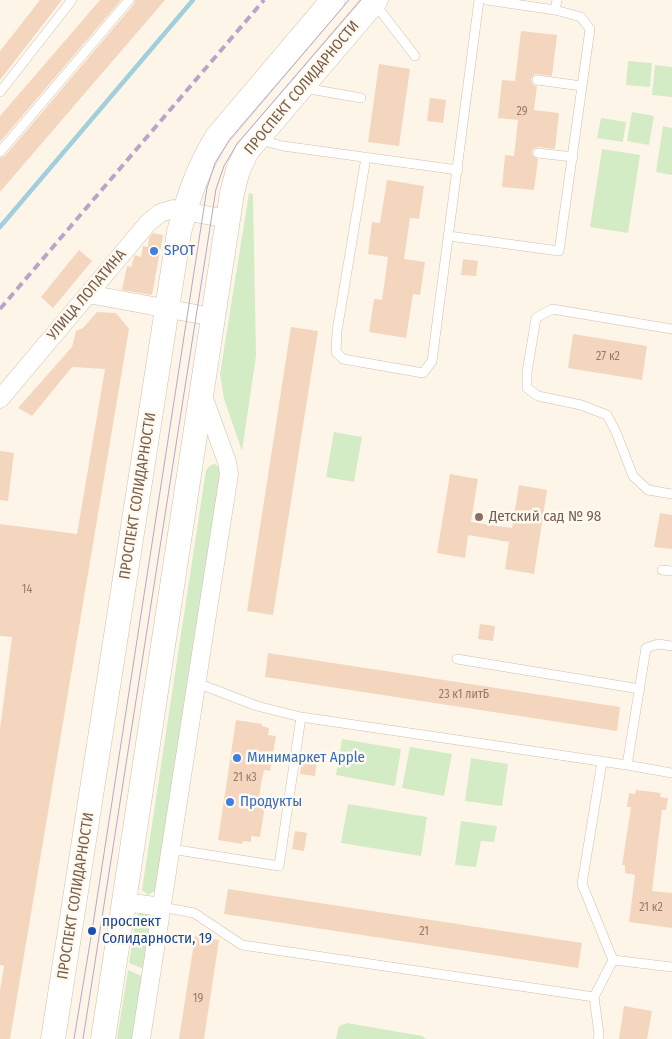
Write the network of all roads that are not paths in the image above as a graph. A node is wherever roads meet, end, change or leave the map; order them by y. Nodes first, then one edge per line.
1 (72, 0) edge
2 (129, 0) edge
3 (333, 0) edge
4 (479, 0) edge
5 (488, 0) edge
6 (556, 0) edge
7 (374, 2) edge
8 (555, 10) junction
9 (415, 56) dead end
10 (538, 80) dead end
11 (582, 86) junction
12 (301, 87) junction
13 (0, 92) edge
14 (361, 98) dead end
15 (260, 134) junction
16 (0, 152) edge
17 (538, 153) dead end
18 (366, 157) junction
19 (573, 157) junction
20 (458, 170) junction
21 (185, 211) junction
22 (228, 219) junction
23 (449, 236) junction
24 (88, 294) junction
25 (167, 309) junction
26 (213, 317) junction
27 (672, 329) edge
28 (202, 393) junction
29 (0, 399) edge
30 (672, 494) edge
31 (662, 570) dead end
32 (672, 572) edge
33 (672, 646) edge
34 (456, 658) dead end
35 (197, 683) junction
36 (640, 689) junction
37 (300, 717) junction
38 (602, 762) junction
39 (627, 765) junction
40 (672, 773) edge
41 (171, 849) junction
42 (125, 902) junction
43 (162, 906) junction
44 (613, 960) junction
45 (672, 967) edge
46 (594, 997) junction
47 (53, 1039) edge
48 (103, 1039) edge
49 (141, 1039) edge
50 (598, 1039) edge

1 - 13 lane
2 - 16 lane
3 - 21 main road, ПРОСПЕКТ СОЛИДАРНОСТИ
4 - 20 lane
5 - 8 lane
6 - 8 lane
7 - 9 lane
7 - 12 main road, ПРОСПЕКТ СОЛИДАРНОСТИ
8 - 11 lane
10 - 11 lane
11 - 19 lane
12 - 14 lane
12 - 15 main road, ПРОСПЕКТ СОЛИДАРНОСТИ
15 - 18 lane
15 - 22 main road, ПРОСПЕКТ СОЛИДАРНОСТИ
17 - 19 lane
18 - 20 lane
18 - 23 lane
19 - 23 lane
20 - 23 lane
21 - 22 street, УЛИЦА ЛОПАТИНА
21 - 24 street, УЛИЦА ЛОПАТИНА
21 - 25 main road, ПРОСПЕКТ СОЛИДАРНОСТИ
22 - 26 main road, ПРОСПЕКТ СОЛИДАРНОСТИ
24 - 25 street
24 - 29 street, УЛИЦА ЛОПАТИНА
25 - 26 street
25 - 47 main road, ПРОСПЕКТ СОЛИДАРНОСТИ
26 - 28 main road, ПРОСПЕКТ СОЛИДАРНОСТИ
27 - 30 lane
28 - 35 street
28 - 42 main road, ПРОСПЕКТ СОЛИДАРНОСТИ
31 - 32 lane
33 - 36 lane
34 - 36 lane
35 - 37 lane
35 - 41 street
36 - 39 lane
37 - 38 lane
37 - 41 lane
38 - 39 lane
38 - 44 lane
39 - 40 lane
41 - 43 street
42 - 43 street
42 - 48 main road, ПРОСПЕКТ СОЛИДАРНОСТИ
43 - 46 lane
43 - 49 street
44 - 45 lane
44 - 46 lane
46 - 50 lane

